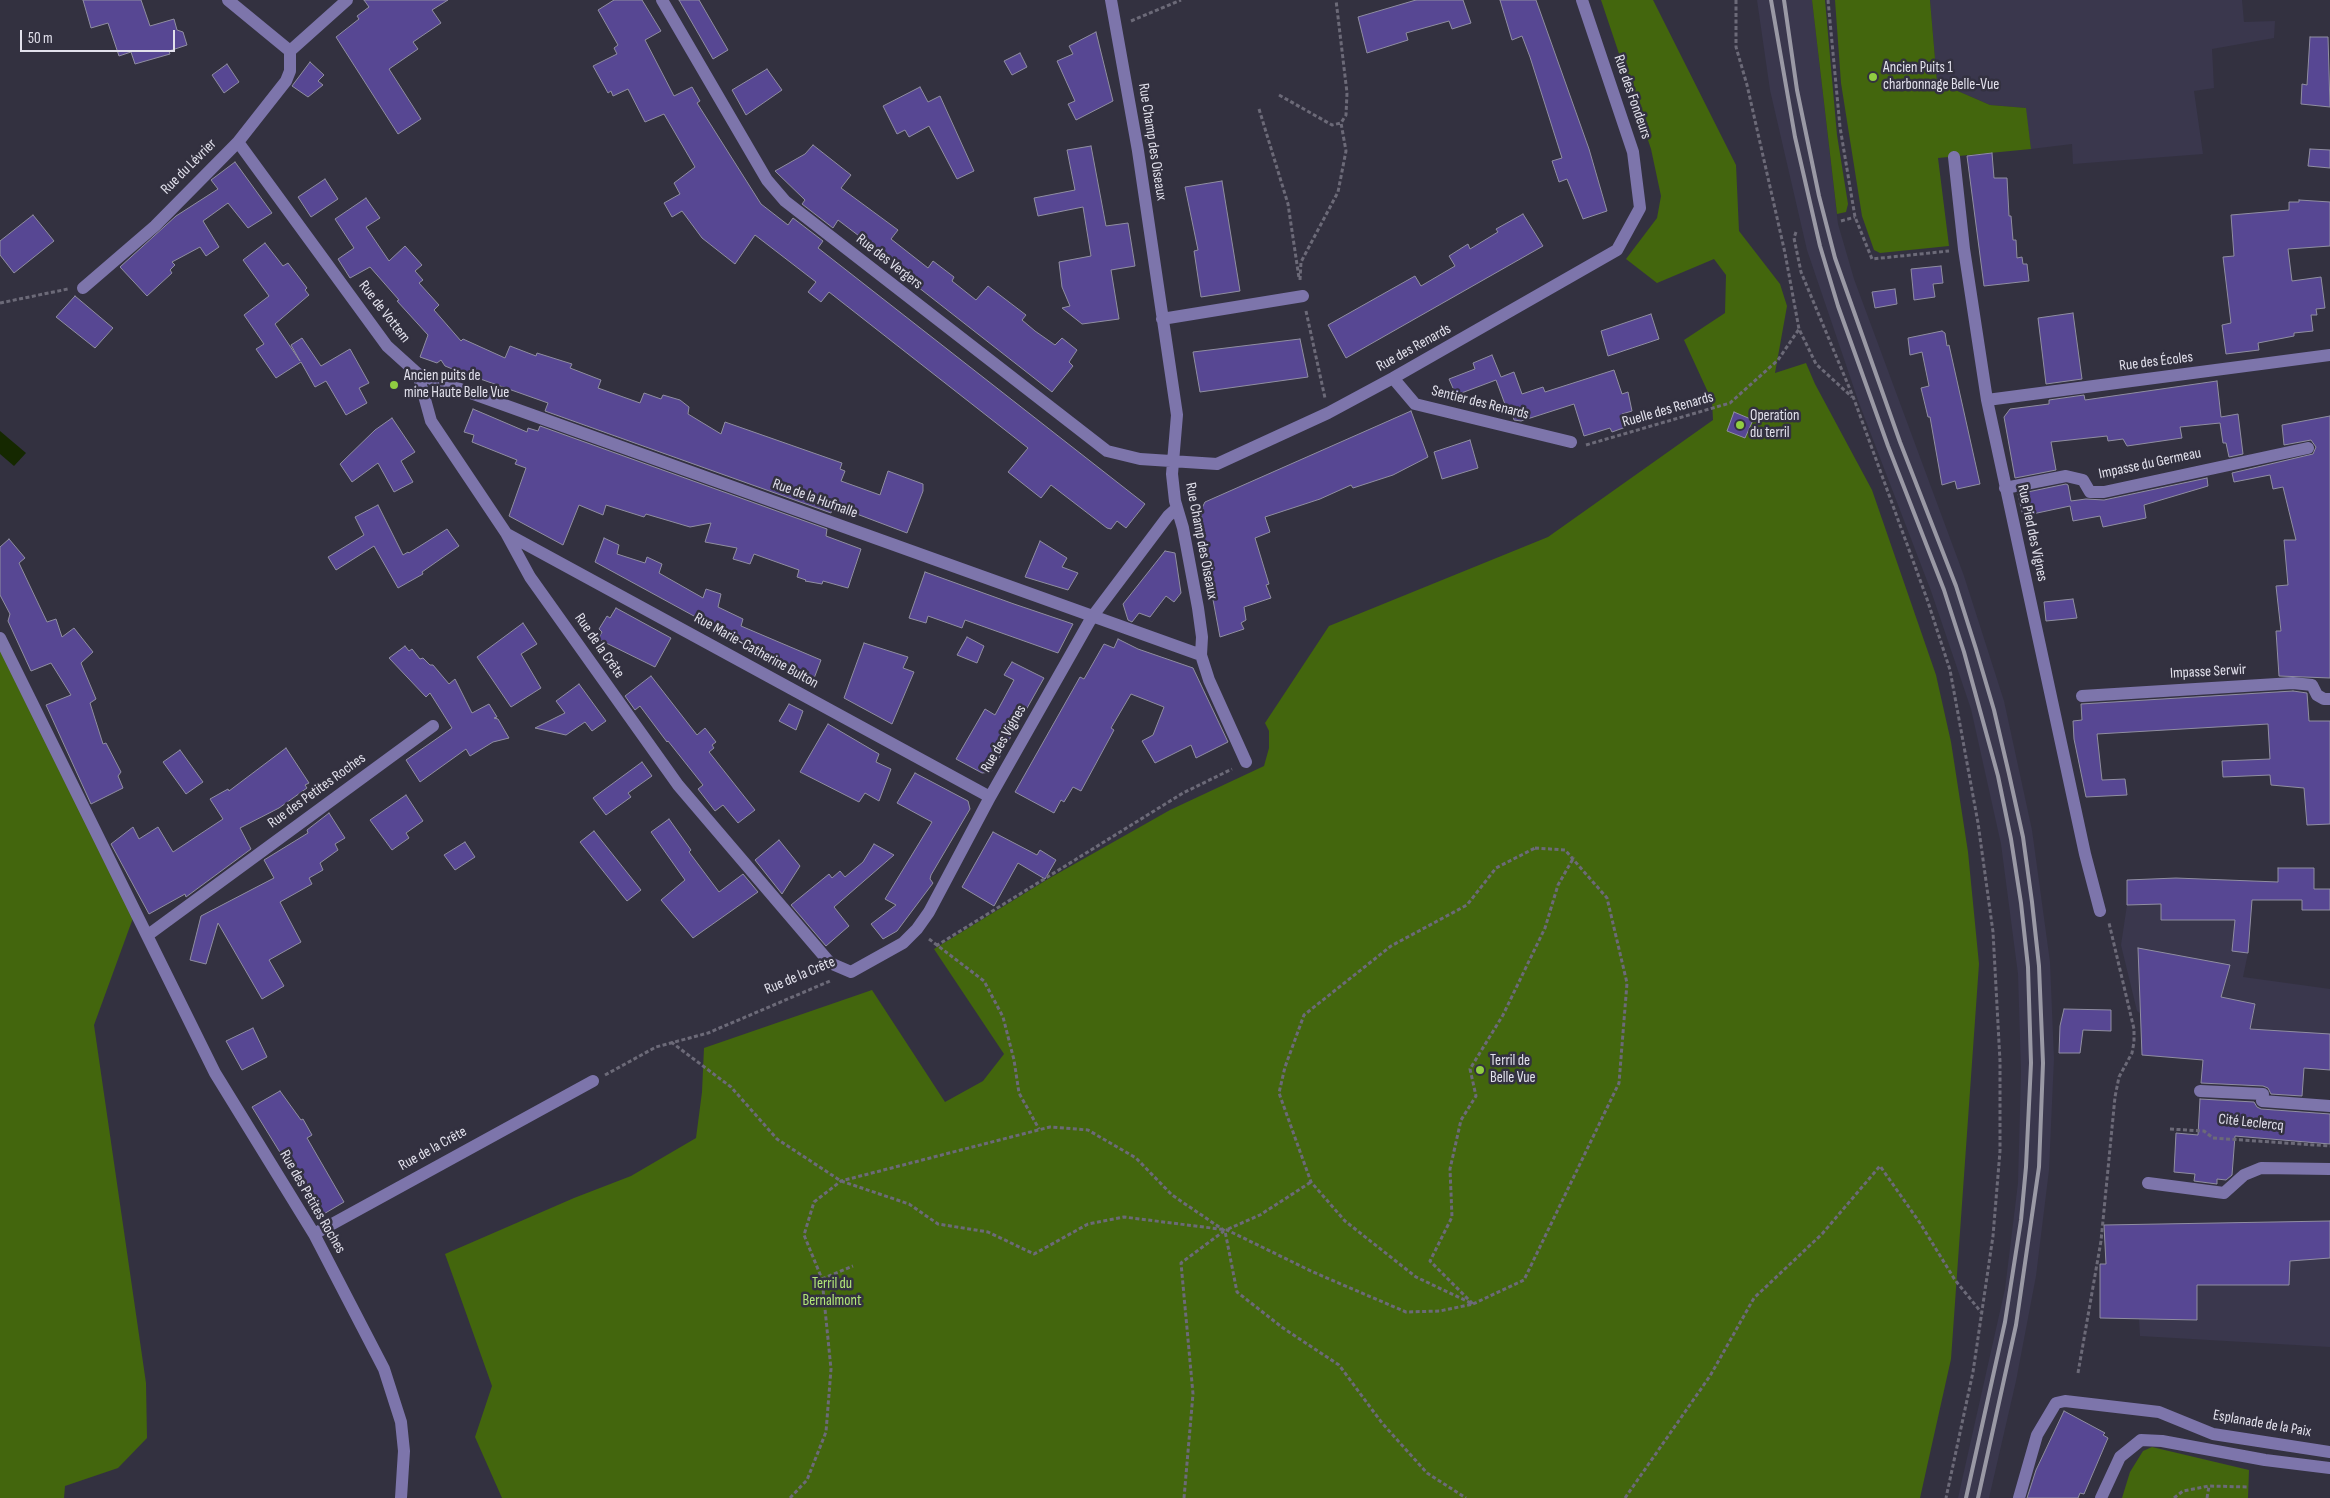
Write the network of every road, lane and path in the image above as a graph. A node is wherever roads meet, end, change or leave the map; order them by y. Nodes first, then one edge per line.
1 (228, 0) edge
2 (348, 0) edge
3 (662, 0) edge
4 (1111, 0) edge
5 (1181, 0) edge
6 (1336, 0) edge
7 (1582, 0) edge
8 (1736, 0) edge
9 (1828, 0) edge
10 (1116, 26) junction
11 (290, 50) junction
12 (1279, 95) dead end
13 (1259, 109) dead end
14 (1341, 123) junction
15 (238, 142) junction
16 (1954, 157) dead end
17 (1640, 208) joint
18 (1856, 217) junction
19 (1841, 221) dead end
20 (1796, 232) dead end
21 (1964, 249) junction
22 (83, 288) joint
23 (1303, 296) joint
24 (0, 304) edge
25 (1162, 319) junction
26 (1799, 329) junction
27 (2330, 355) edge
28 (418, 374) junction
29 (1393, 378) junction
30 (1854, 399) junction
31 (1987, 400) junction
32 (1328, 413) junction
33 (1571, 442) joint
34 (2308, 448) dead end
35 (1173, 462) junction
36 (2006, 488) junction
37 (1177, 508) junction
38 (506, 533) junction
39 (1092, 617) junction
40 (0, 638) edge
41 (1201, 655) junction
42 (2082, 696) dead end
43 (2330, 699) edge
44 (432, 726) dead end
45 (1246, 762) joint
46 (990, 796) junction
47 (1574, 857) junction
48 (2100, 911) joint
49 (917, 929) junction
50 (148, 935) junction
51 (936, 946) junction
52 (851, 972) junction
53 (671, 1042) junction
54 (593, 1081) joint
55 (2200, 1091) dead end
56 (2330, 1106) edge
57 (1039, 1129) junction
58 (2170, 1129) dead end
59 (2330, 1146) edge
60 (2330, 1169) edge
61 (841, 1181) junction
62 (1311, 1182) junction
63 (2148, 1183) dead end
64 (1226, 1230) junction
65 (314, 1234) junction
66 (853, 1266) dead end
67 (822, 1279) junction
68 (1473, 1304) junction
69 (1982, 1313) junction
70 (2078, 1372) dead end
71 (2330, 1452) edge
72 (2330, 1468) edge
73 (2209, 1486) junction
74 (2248, 1487) dead end
75 (401, 1498) edge
76 (790, 1498) edge
77 (1184, 1498) edge
78 (1466, 1498) edge
79 (1625, 1498) edge
80 (1946, 1498) edge
81 (2019, 1498) edge
82 (2100, 1498) edge
83 (2174, 1498) edge
84 (2207, 1498) edge

1 - 11 street
2 - 11 street
3 - 35 street, Rue des Vergers
4 - 10 street, Rue Champ des Oiseaux
5 - 10 path
6 - 14 path
7 - 17 street, Rue des Fondeurs
8 - 26 path
9 - 18 path
10 - 25 street, Rue Champ des Oiseaux
11 - 15 street, Rue du Lévrier
12 - 14 path
13 - 14 path
15 - 22 street, Rue du Lévrier
15 - 28 street, Rue de Vottem
16 - 21 street, Rue Pied des Vignes
17 - 29 street, Rue des Renards
18 - 19 path
18 - 21 path
20 - 30 path
21 - 31 street, Rue Pied des Vignes
22 - 24 path
23 - 25 street
23 - 32 path
25 - 35 street, Rue Champ des Oiseaux
26 - 30 path
26 - 33 path, Ruelle des Renards
27 - 31 street, Rue des Écoles
28 - 38 street
28 - 39 street, Rue de la Hufnalle
29 - 32 street, Rue des Renards
29 - 33 street, Sentier des Renards
30 - 69 path
31 - 36 street, Rue Pied des Vignes
32 - 35 street, Rue des Renards
34 - 36 street, Impasse du Germeau
35 - 37 street, Rue Champ des Oiseaux
36 - 48 street, Rue Pied des Vignes
37 - 39 street, Rue des Vignes
37 - 41 street, Rue Champ des Oiseaux
38 - 46 street, Rue Marie-Catherine Bulton
38 - 52 street, Rue de la Crête
39 - 41 street, Rue de la Hufnalle
39 - 46 street, Rue des Vignes
40 - 50 street, Rue des Petites Roches
41 - 45 street, Rue Champ des Oiseaux
42 - 43 street, Impasse Serwir
44 - 50 street, Rue des Petites Roches
45 - 51 path
46 - 49 street, Rue des Vignes
47 - 62 path
47 - 68 path
47 - 68 path
48 - 70 path
49 - 51 path
49 - 52 street, Rue des Vignes
50 - 65 street, Rue des Petites Roches
51 - 57 path
52 - 53 path, Rue de la Crête
53 - 54 path, Rue de la Crête
53 - 61 path
54 - 65 street, Rue de la Crête
55 - 56 street
57 - 61 path
57 - 64 path
58 - 59 path, Cité Leclercq
60 - 63 street
61 - 64 path
61 - 67 path
62 - 64 path
62 - 68 path
64 - 68 path
64 - 77 path
64 - 78 path
65 - 75 street, Rue des Petites Roches
66 - 67 path
67 - 76 path
69 - 79 path
69 - 80 path
71 - 81 street, Esplanade de la Paix
72 - 82 street
73 - 74 path
73 - 83 path
73 - 84 path

